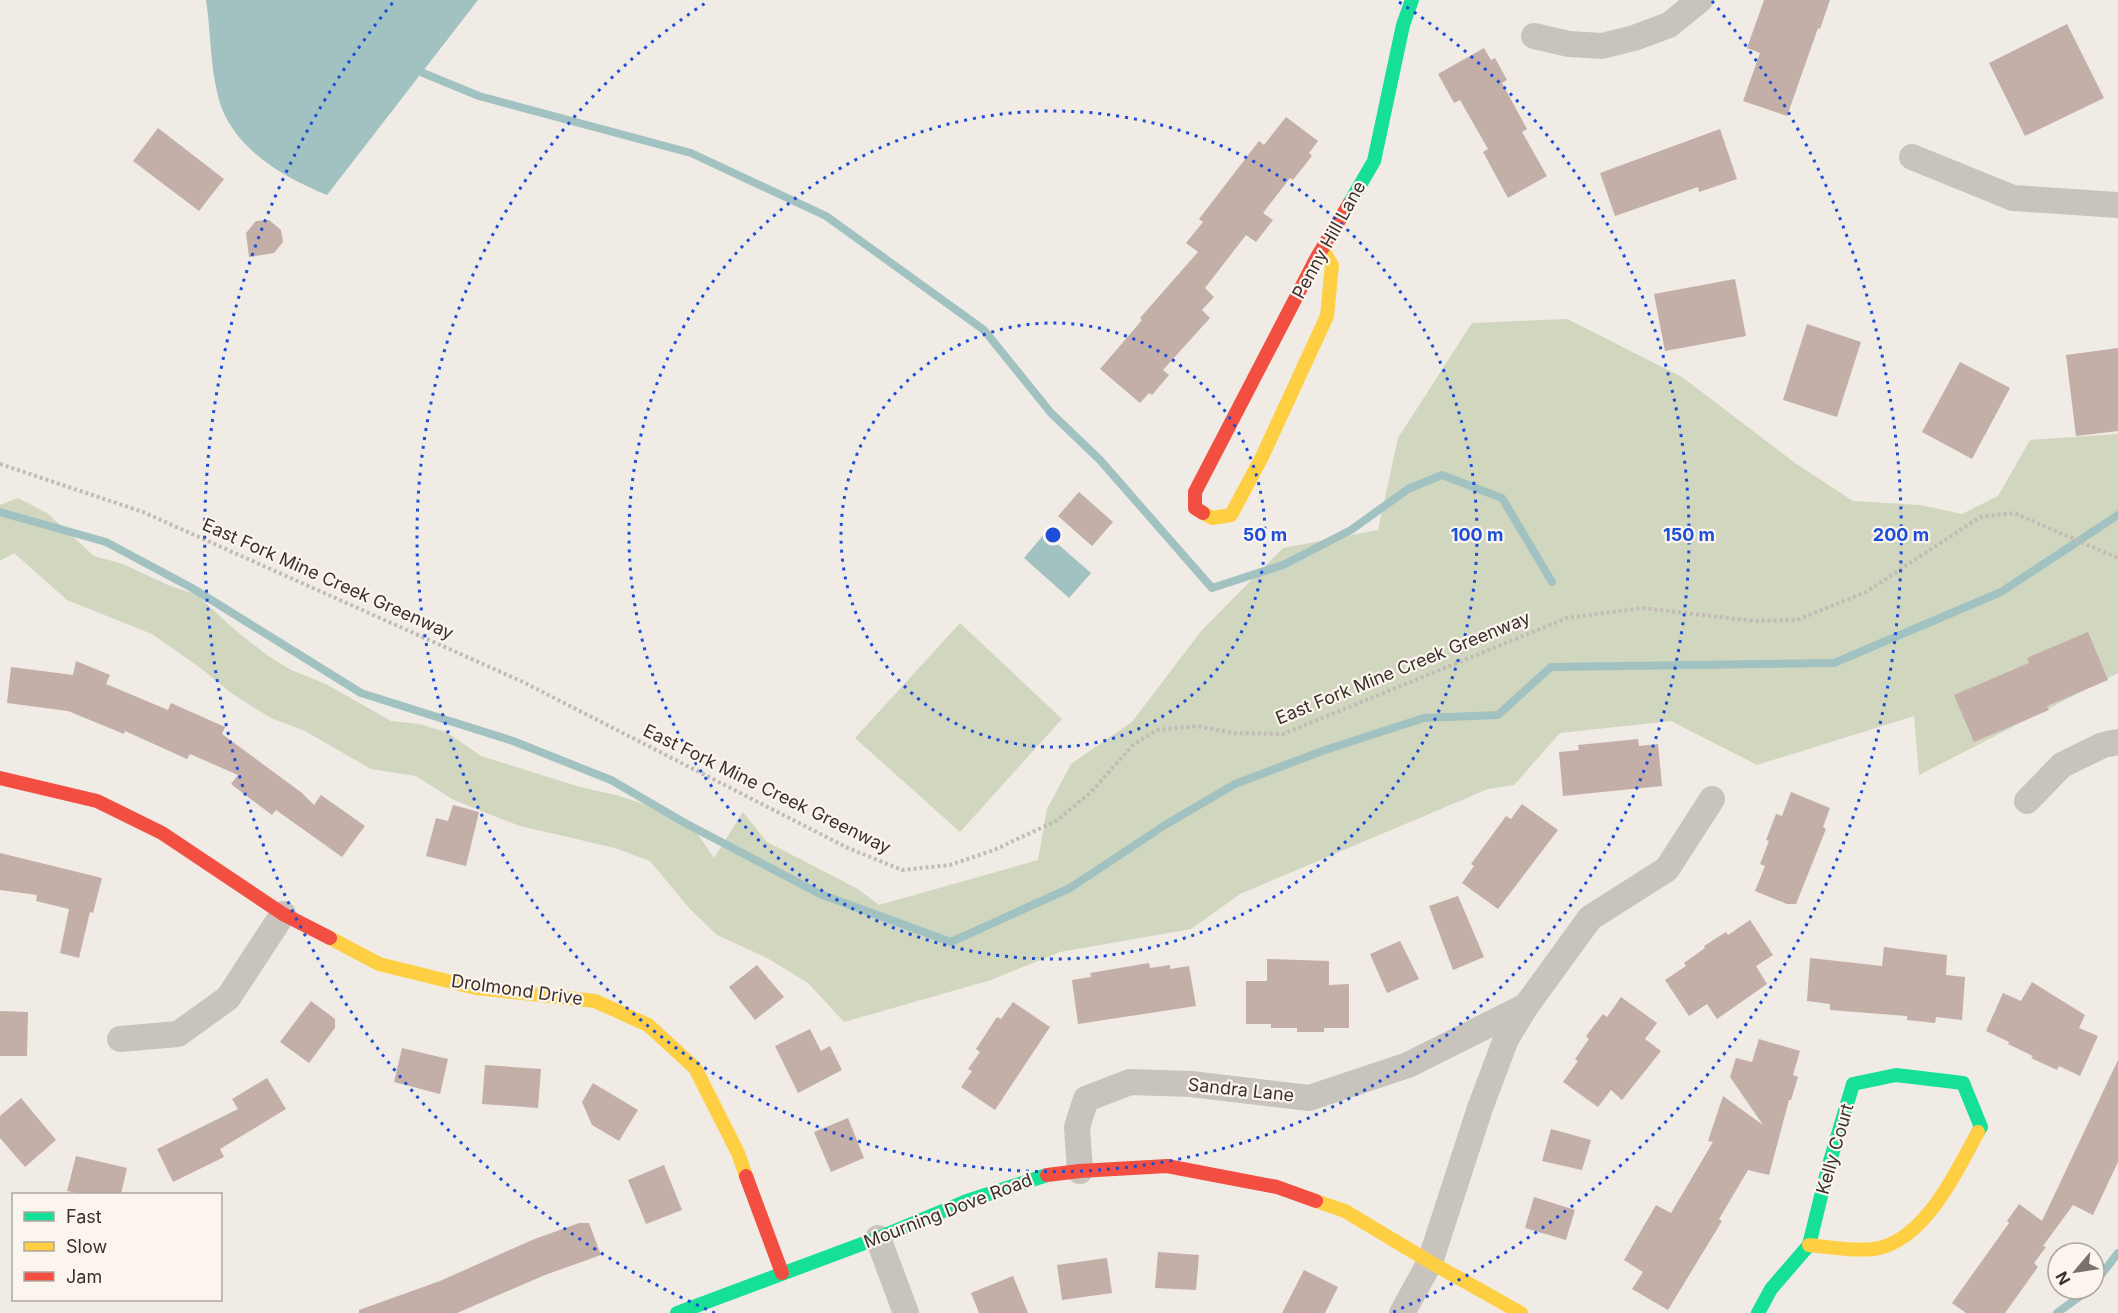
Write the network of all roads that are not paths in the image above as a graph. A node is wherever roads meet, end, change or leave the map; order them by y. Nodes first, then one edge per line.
1 (1412, 0) edge
2 (1700, 0) edge
3 (1534, 36) dead end
4 (1912, 157) dead end
5 (2118, 205) edge
6 (1322, 249) junction
7 (2118, 742) edge
8 (0, 778) edge
9 (1712, 799) dead end
10 (2027, 801) dead end
11 (283, 914) junction
12 (1526, 1006) junction
13 (120, 1039) dead end
14 (1080, 1171) junction
15 (878, 1238) junction
16 (1809, 1245) junction
17 (1430, 1263) junction
18 (782, 1273) junction
19 (677, 1313) edge
20 (906, 1313) edge
21 (1402, 1313) edge
22 (1521, 1313) edge
23 (1758, 1313) edge

1 - 6 street, Penny Hill Lane
2 - 3 street
4 - 5 street
6 - 6 street, Penny Hill Lane
7 - 10 street
8 - 11 street, Drolmond Drive
9 - 12 street, Sandra Lane
11 - 13 street
11 - 18 street, Drolmond Drive
12 - 14 street, Sandra Lane
12 - 17 street, Sandra Lane
14 - 15 street, Mourning Dove Road
14 - 17 street, Mourning Dove Road
15 - 18 street, Mourning Dove Road
15 - 20 street
16 - 16 street, Kelly Court
16 - 23 street, Kelly Court
17 - 21 street, Sandra Lane
17 - 22 street, Mourning Dove Road
18 - 19 street, Mourning Dove Road

